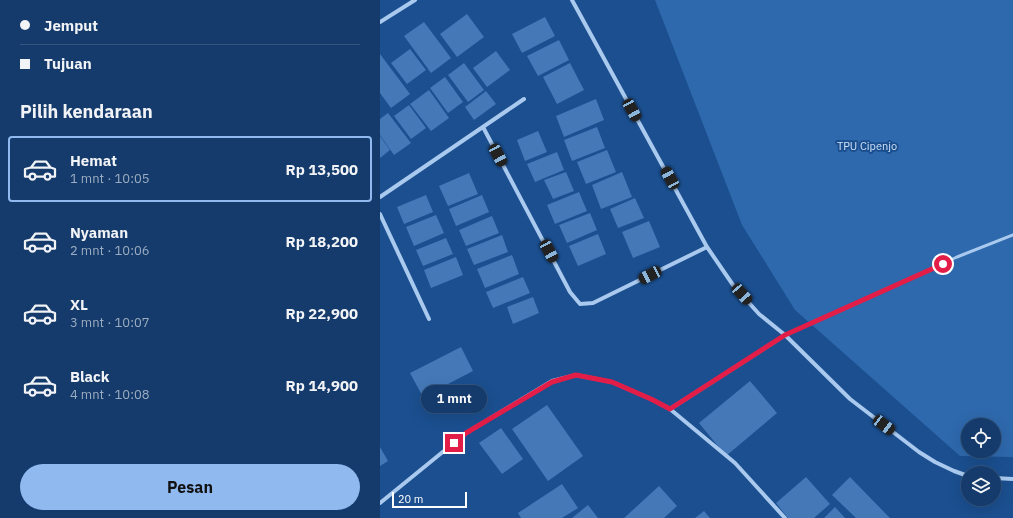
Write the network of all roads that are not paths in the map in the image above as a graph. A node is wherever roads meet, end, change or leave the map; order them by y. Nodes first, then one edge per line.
1 (415, 0) edge
2 (572, 0) edge
3 (380, 22) edge
4 (524, 99) dead end
5 (483, 128) junction
6 (380, 197) edge
7 (380, 214) edge
8 (1013, 235) edge
9 (707, 246) junction
10 (429, 319) dead end
11 (785, 335) junction
12 (670, 409) junction
13 (961, 474) edge
14 (1001, 478) edge
15 (1013, 479) edge
16 (380, 503) edge
17 (785, 518) edge

1 - 3 street
2 - 9 street
4 - 5 street
5 - 6 street
5 - 9 street
7 - 10 street
8 - 11 lane
9 - 11 street
11 - 12 street
11 - 13 street
12 - 16 street
12 - 17 street
14 - 15 street

